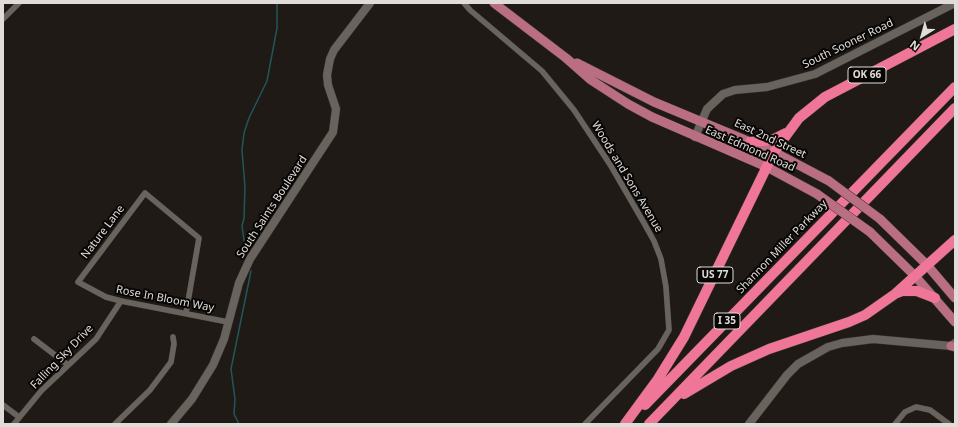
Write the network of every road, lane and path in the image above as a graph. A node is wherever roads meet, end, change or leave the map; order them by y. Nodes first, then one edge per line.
1 (19, 3) edge
2 (370, 3) edge
3 (464, 3) edge
4 (494, 3) edge
5 (955, 3) edge
6 (3, 19) edge
7 (955, 29) edge
8 (566, 58) junction
9 (955, 87) edge
10 (955, 108) edge
11 (701, 121) junction
12 (787, 132) junction
13 (695, 137) junction
14 (750, 142) junction
15 (774, 152) junction
16 (767, 167) junction
17 (955, 240) edge
18 (927, 265) junction
19 (915, 276) junction
20 (78, 282) joint
21 (895, 294) junction
22 (935, 298) junction
23 (955, 298) edge
24 (121, 301) junction
25 (186, 313) junction
26 (228, 322) junction
27 (955, 322) edge
28 (173, 337) dead end
29 (34, 339) dead end
30 (954, 345) edge
31 (68, 365) junction
32 (672, 401) junction
33 (3, 405) edge
34 (19, 418) junction
35 (14, 424) edge
36 (116, 424) edge
37 (171, 424) edge
38 (585, 424) edge
39 (626, 424) edge
40 (649, 424) edge
41 (749, 424) edge
42 (895, 424) edge
43 (949, 424) edge

1 - 6 street
2 - 26 street, South Saints Boulevard
3 - 38 street, Woods and Sons Avenue
4 - 8 main road, East 2nd Street
5 - 11 street, South Sooner Road
7 - 12 highway, OK 66
8 - 11 main road, East 2nd Street
8 - 13 main road, East 2nd Street
9 - 39 highway, Shannon Miller Parkway / I 35
10 - 32 highway, I 35
11 - 13 street, South Sooner Road
11 - 14 main road, East 2nd Street
12 - 14 highway, OK 66
12 - 15 highway
13 - 16 main road, East Edmond Road
14 - 15 main road, East 2nd Street
15 - 16 highway, US 77
15 - 18 main road, East 2nd Street, bridge
16 - 19 main road, East Edmond Road, bridge
16 - 39 highway, US 77
17 - 18 highway
18 - 19 highway
18 - 23 main road, East 2nd Street
19 - 21 highway
19 - 22 main road
20 - 24 street, Rose In Bloom Way
20 - 25 street, Nature Lane
21 - 22 highway
21 - 32 highway
22 - 27 main road
24 - 25 street, Rose In Bloom Way
24 - 31 street, Falling Sky Drive
25 - 26 street, Rose In Bloom Way
26 - 37 street, South Saints Boulevard
28 - 36 street
29 - 31 street
30 - 41 street
31 - 34 street, Falling Sky Drive
32 - 40 highway, I 35
33 - 34 street
34 - 35 street, Falling Sky Drive
42 - 43 street

